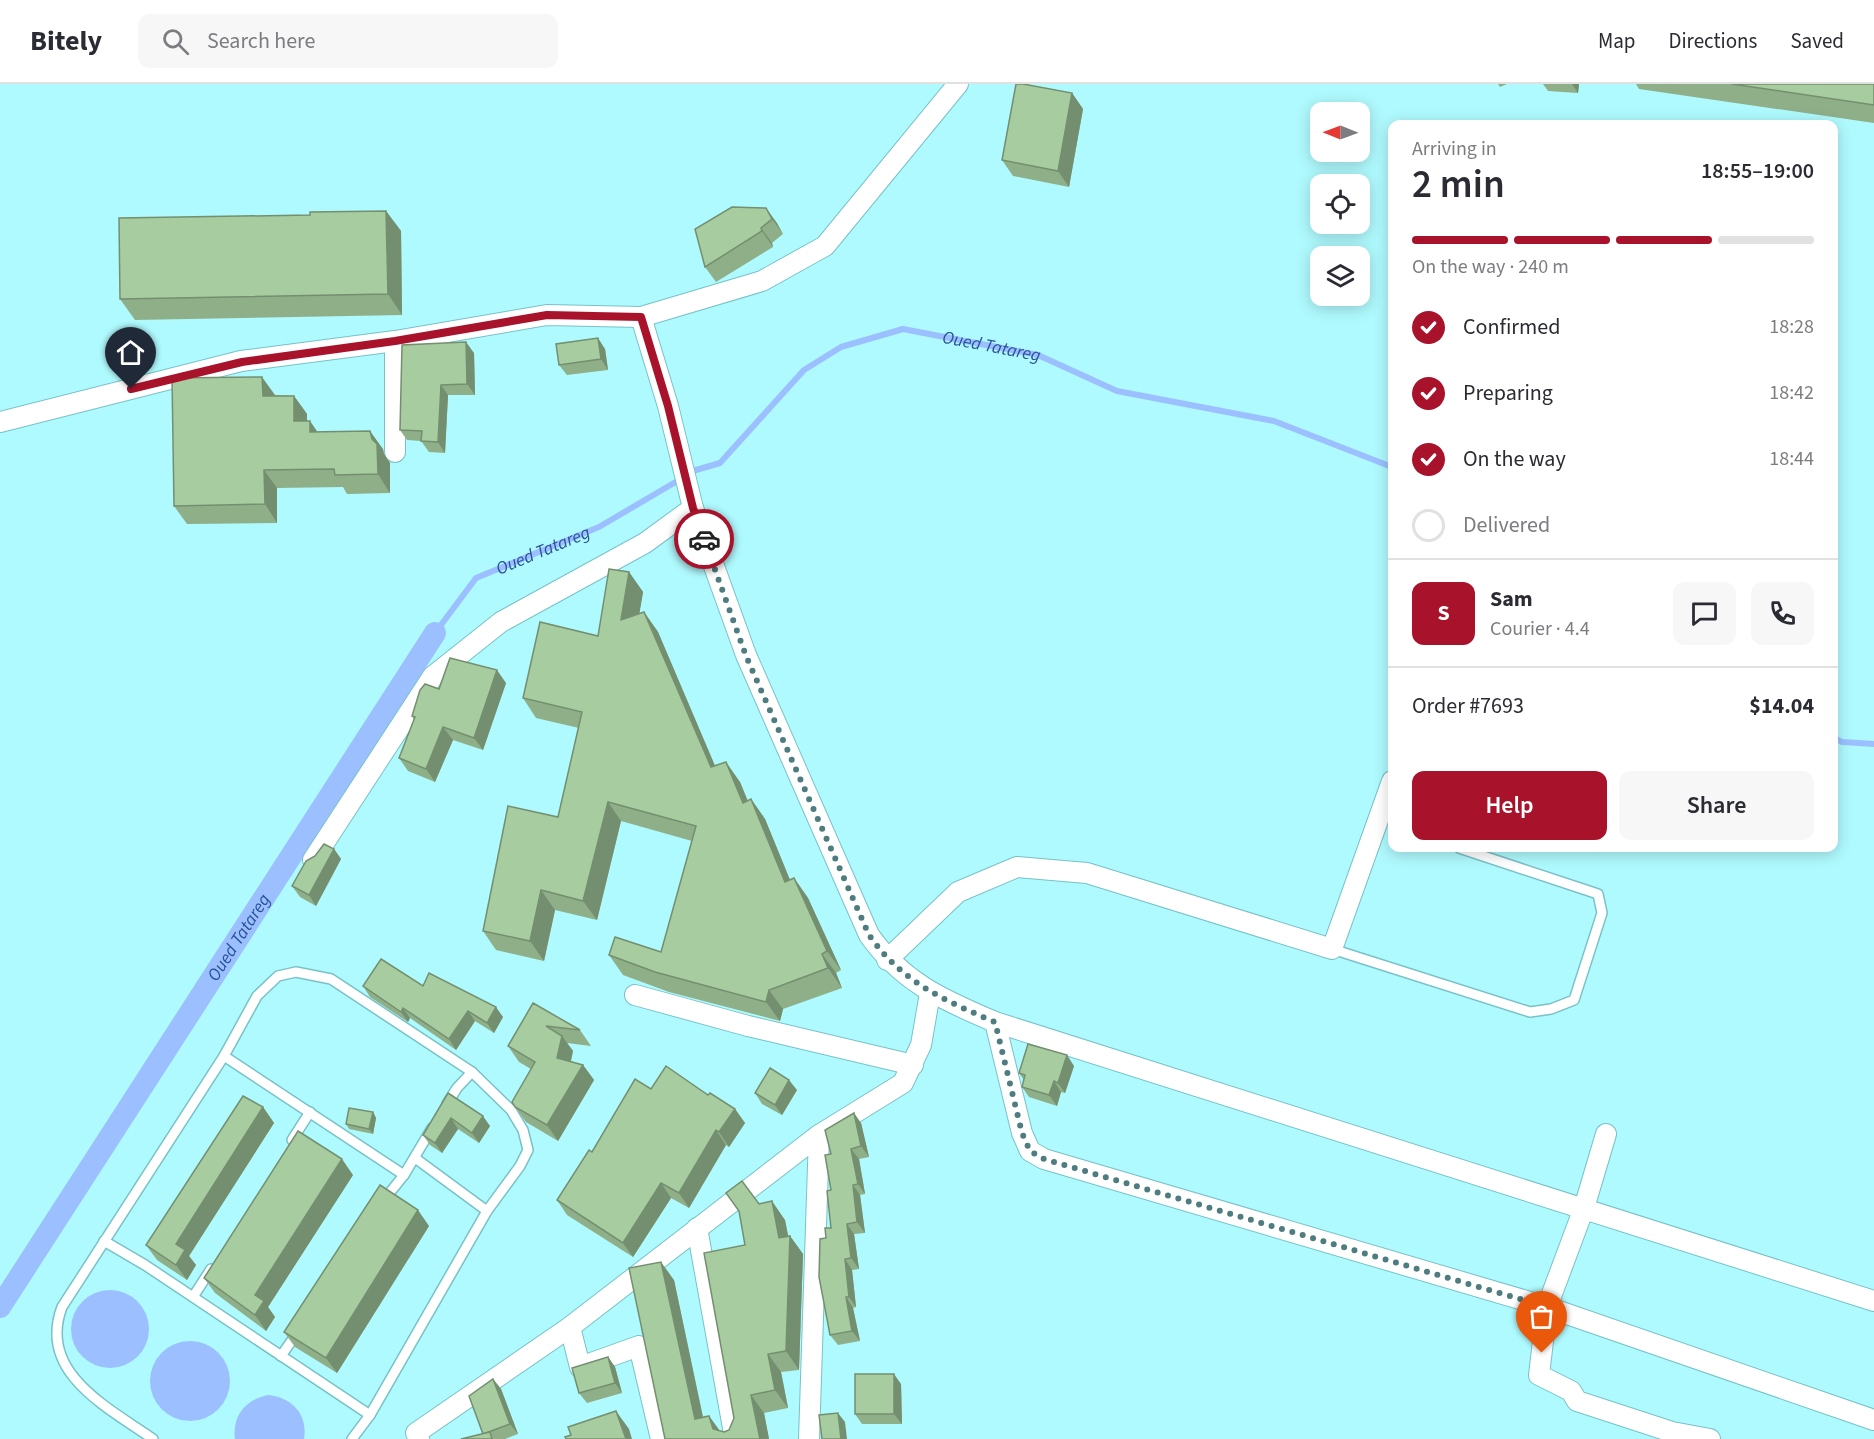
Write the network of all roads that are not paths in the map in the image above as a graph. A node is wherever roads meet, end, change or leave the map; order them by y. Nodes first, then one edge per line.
1 (958, 84) edge
2 (641, 317) junction
3 (395, 341) junction
4 (0, 422) edge
5 (395, 452) dead end
6 (693, 508) junction
7 (1388, 796) edge
8 (1471, 852) edge
9 (313, 860) edge
10 (1332, 949) junction
11 (887, 960) junction
12 (930, 993) junction
13 (635, 995) dead end
14 (995, 1022) junction
15 (224, 1056) junction
16 (913, 1065) junction
17 (472, 1072) junction
18 (310, 1112) junction
19 (1606, 1134) dead end
20 (819, 1136) junction
21 (285, 1151) edge
22 (414, 1158) junction
23 (404, 1175) junction
24 (1584, 1208) junction
25 (487, 1211) junction
26 (375, 1214) edge
27 (697, 1228) junction
28 (104, 1241) junction
29 (217, 1258) edge
30 (193, 1297) junction
31 (1874, 1301) edge
32 (1547, 1307) junction
33 (570, 1327) junction
34 (300, 1328) edge
35 (281, 1356) junction
36 (370, 1415) junction
37 (1874, 1420) edge
38 (1672, 1436) edge
39 (153, 1439) edge
40 (352, 1439) edge
41 (419, 1439) edge
42 (661, 1439) edge
43 (735, 1439) edge
44 (809, 1439) edge
45 (1710, 1439) edge

1 - 2 street
2 - 3 street
2 - 6 street
3 - 4 street
3 - 5 street
6 - 9 street
6 - 11 street
7 - 10 street
8 - 10 lane
10 - 11 street
11 - 12 street
12 - 14 street
12 - 16 street
13 - 16 street
14 - 24 street
14 - 32 street
15 - 17 lane
15 - 18 lane
15 - 28 lane
16 - 20 street
17 - 22 lane
17 - 25 lane
18 - 21 lane
18 - 23 lane
19 - 24 street
20 - 27 street
20 - 44 street
22 - 23 lane
22 - 25 lane
23 - 26 lane
24 - 31 street
24 - 32 street
25 - 36 lane
27 - 33 street
27 - 43 street
28 - 30 lane
28 - 39 lane
29 - 30 lane
30 - 35 lane
32 - 37 street
32 - 38 street
33 - 41 street
33 - 42 street
34 - 35 lane
35 - 36 lane
36 - 40 lane
38 - 45 street

